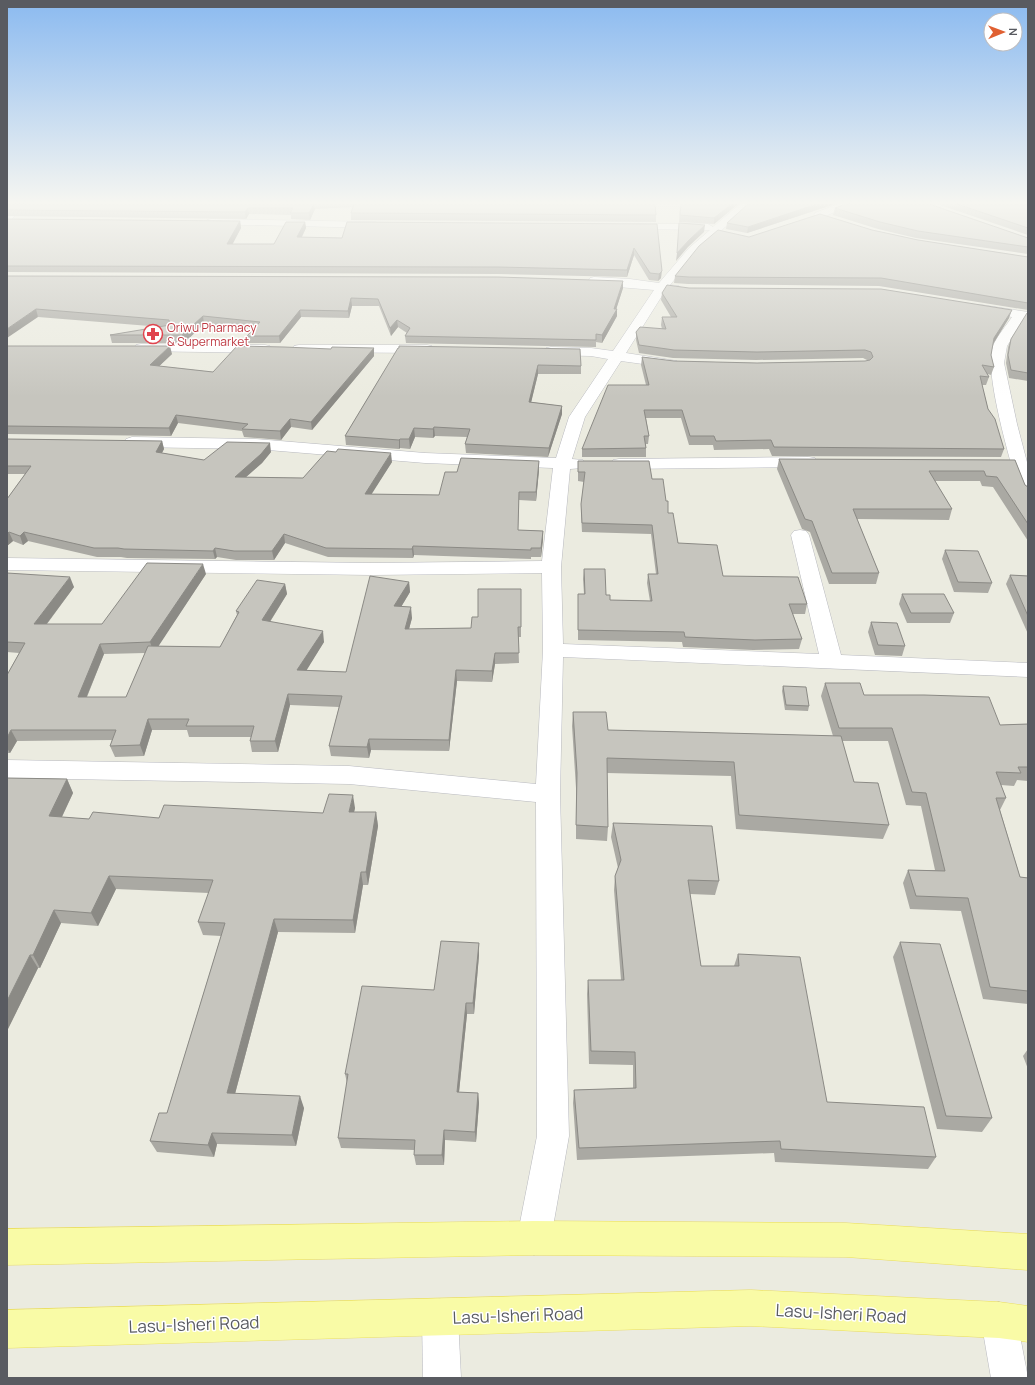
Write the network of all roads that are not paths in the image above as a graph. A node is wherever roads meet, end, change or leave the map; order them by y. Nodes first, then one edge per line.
1 (677, 269) edge
2 (580, 281) edge
3 (661, 288) junction
4 (688, 290) edge
5 (973, 307) edge
6 (1024, 316) edge
7 (128, 348) edge
8 (440, 349) edge
9 (539, 351) edge
10 (618, 354) junction
11 (687, 364) edge
12 (116, 442) edge
13 (824, 462) edge
14 (562, 464) junction
15 (1028, 491) edge
16 (800, 535) dead end
17 (7, 564) edge
18 (551, 567) junction
19 (552, 650) junction
20 (832, 662) junction
21 (1028, 670) edge
22 (7, 769) edge
23 (548, 794) junction
24 (534, 1238) junction
25 (7, 1247) edge
26 (1028, 1252) edge
27 (440, 1317) junction
28 (1014, 1322) edge
29 (7, 1329) edge
30 (442, 1378) edge
31 (1010, 1378) edge

1 - 3 street
2 - 3 street
3 - 4 street
3 - 10 street
5 - 6 street
6 - 15 street
7 - 8 street
9 - 10 street
10 - 11 street
10 - 14 street
12 - 14 street
13 - 14 street
14 - 18 street
16 - 20 street
17 - 18 street
18 - 19 street
19 - 20 street
19 - 23 street
20 - 21 street
22 - 23 street
23 - 24 street
24 - 25 main road
24 - 26 main road
27 - 28 main road, Lasu-Isheri Road
27 - 29 main road, Lasu-Isheri Road
27 - 30 street
28 - 31 street

